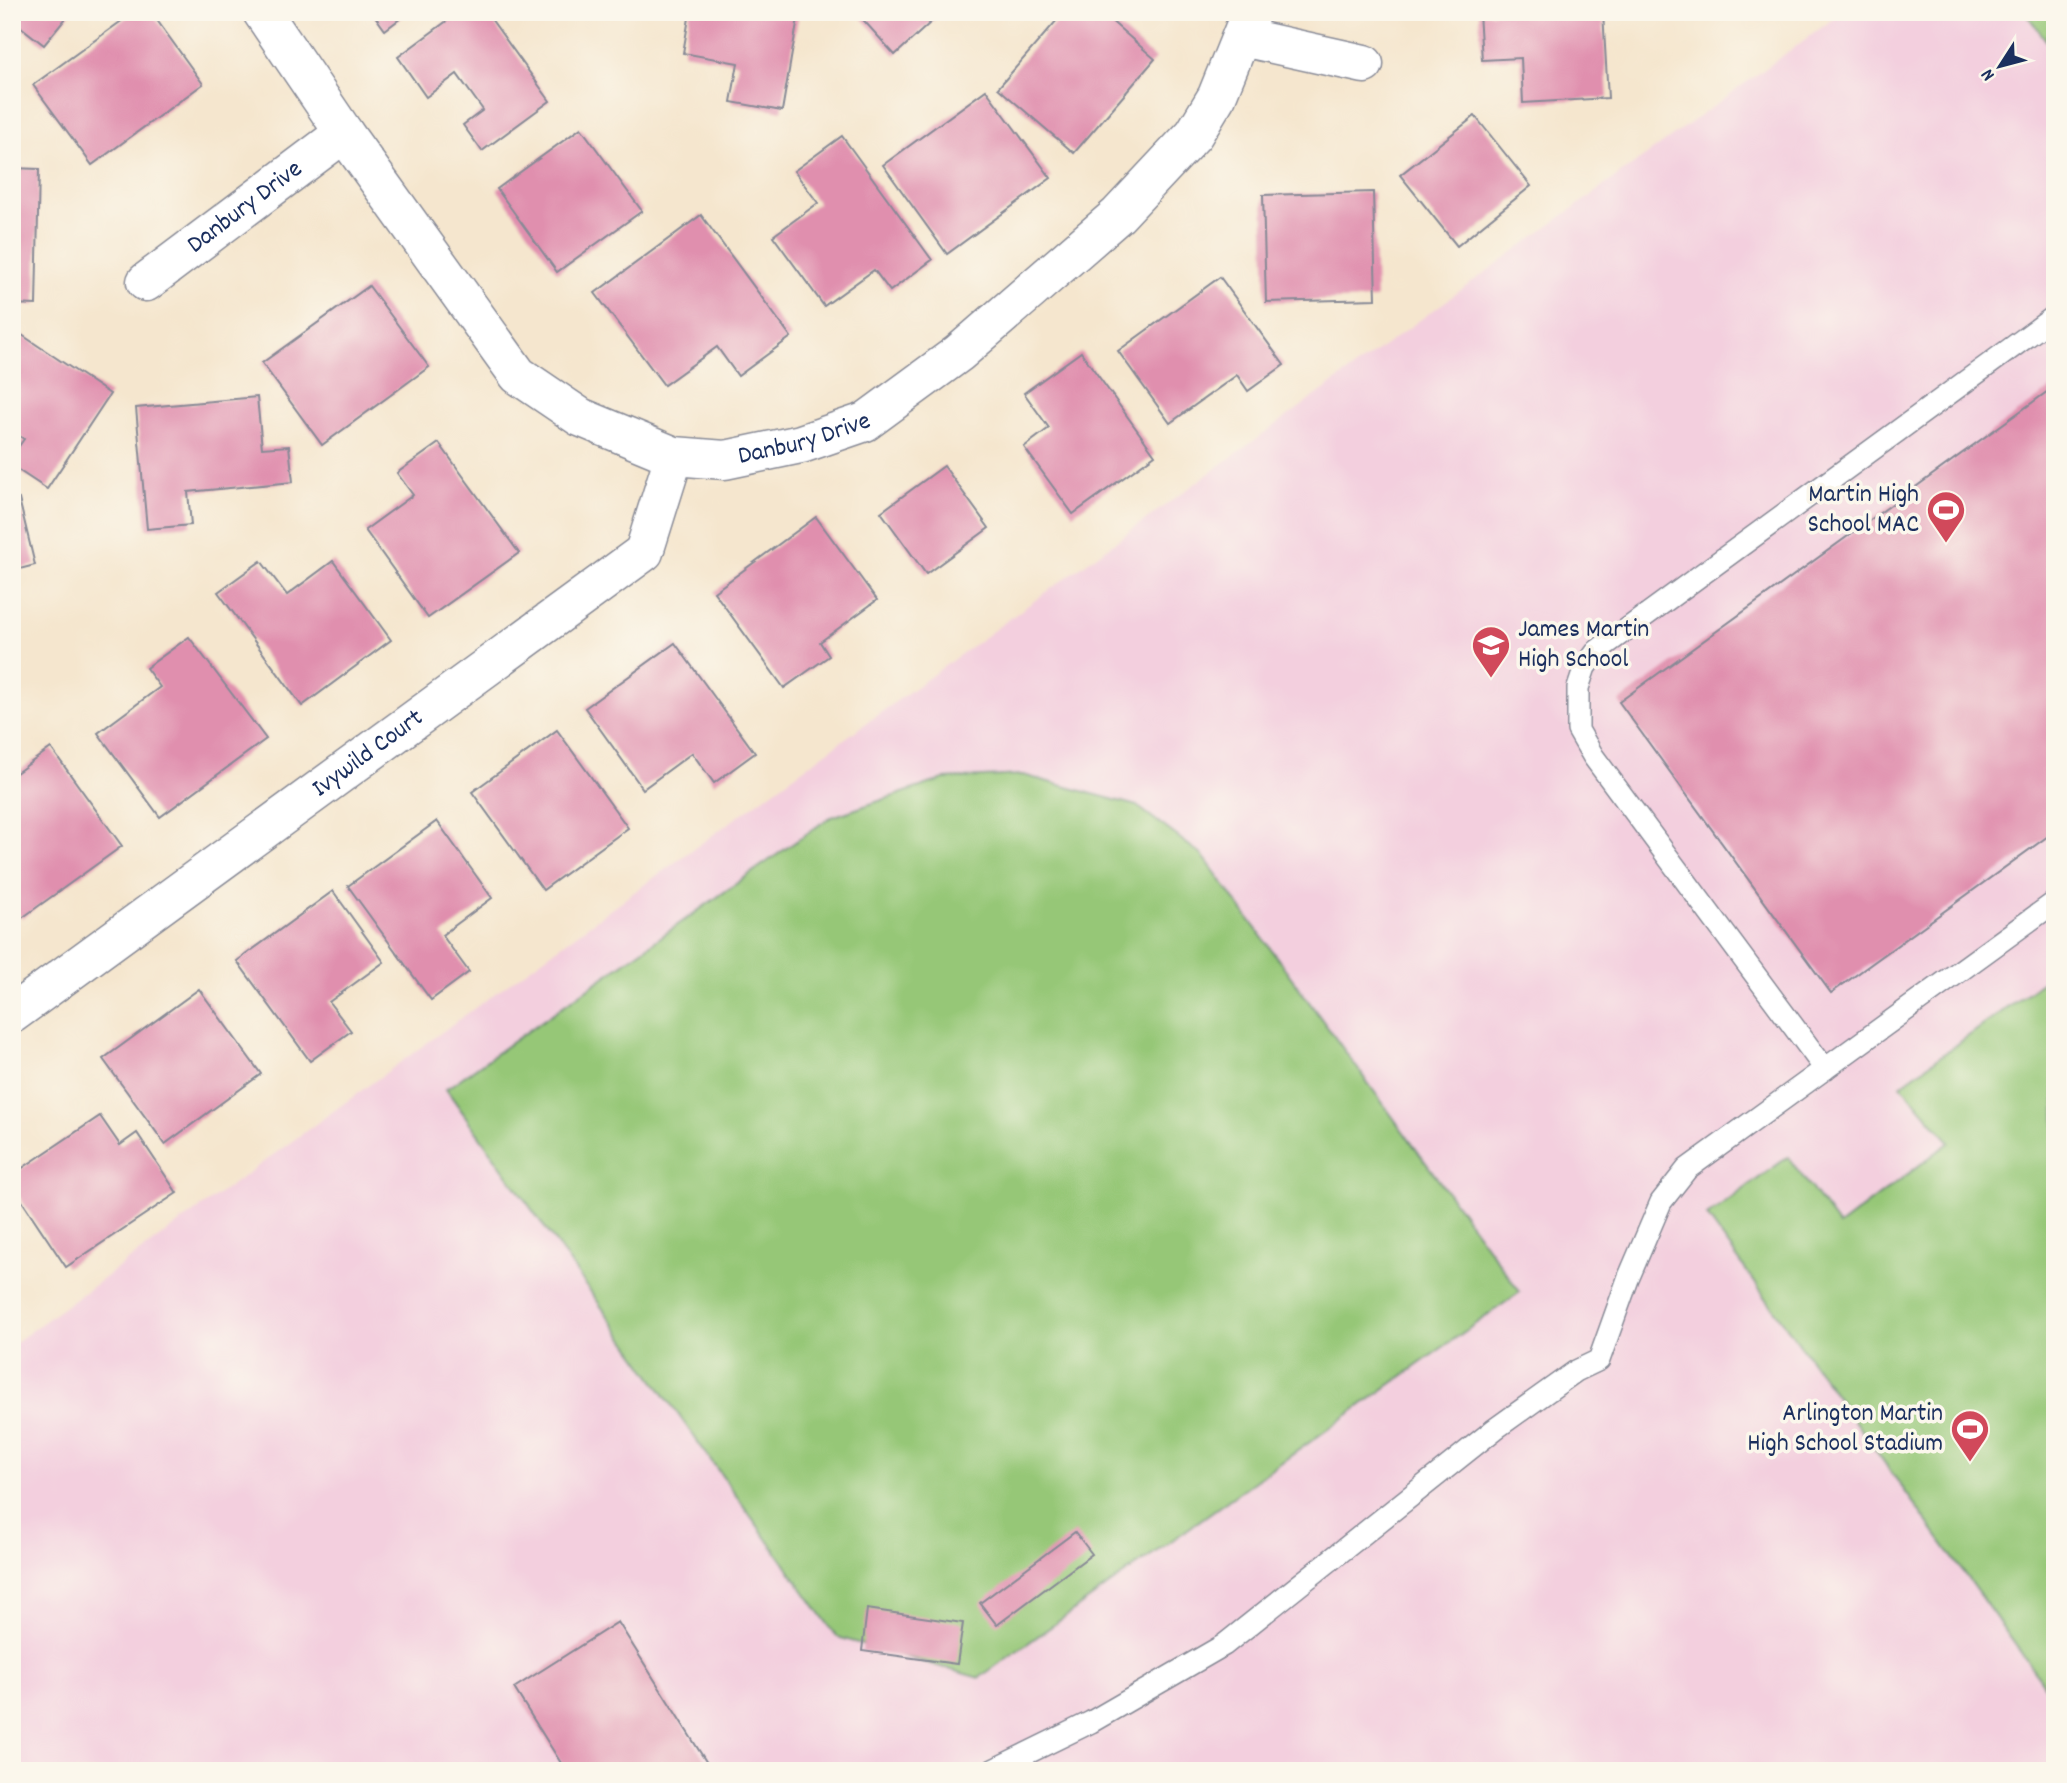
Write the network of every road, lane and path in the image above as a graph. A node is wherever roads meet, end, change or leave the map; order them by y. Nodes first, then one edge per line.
1 (262, 12) edge
2 (1247, 25) edge
3 (1364, 64) dead end
4 (344, 133) junction
5 (146, 282) dead end
6 (2055, 316) edge
7 (674, 456) junction
8 (2055, 902) edge
9 (12, 1014) edge
10 (1825, 1069) junction
11 (991, 1771) edge

1 - 4 street, Danbury Drive
2 - 3 street, Danbury Drive
2 - 7 street, Danbury Drive
4 - 5 street, Danbury Drive
4 - 7 street, Danbury Drive
6 - 10 lane
7 - 9 street, Ivywild Court
8 - 10 lane
10 - 11 lane

